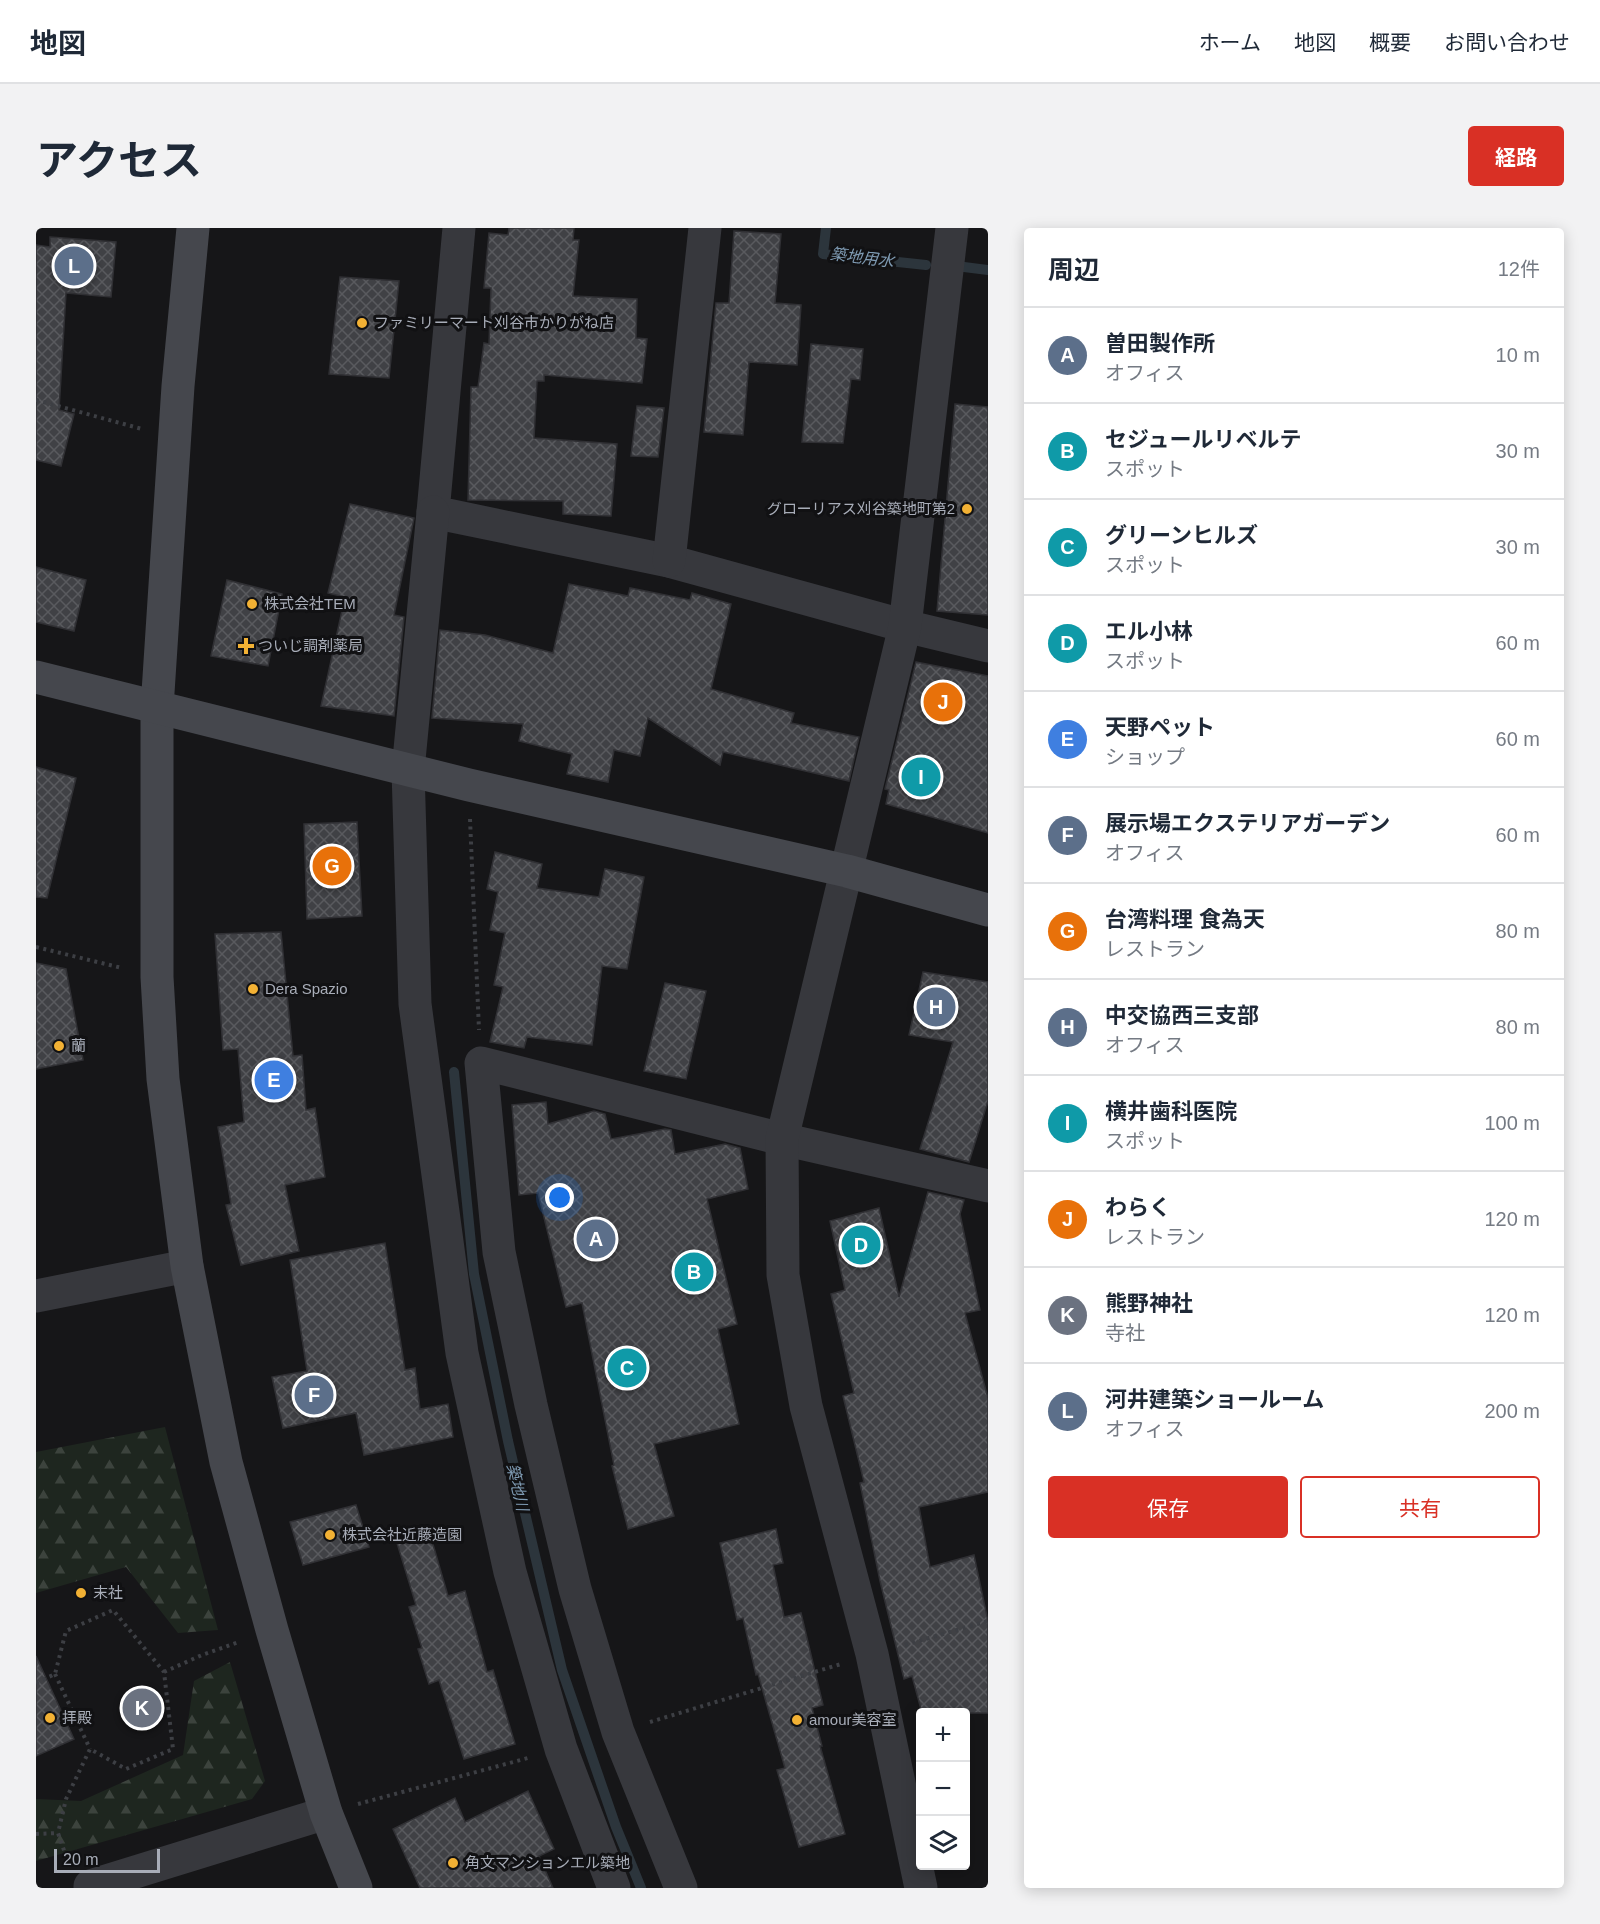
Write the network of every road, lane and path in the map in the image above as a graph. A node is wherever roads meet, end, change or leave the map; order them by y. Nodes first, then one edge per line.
1 (193, 228) edge
2 (459, 228) edge
3 (705, 228) edge
4 (952, 228) edge
5 (36, 400) edge
6 (175, 438) junction
7 (433, 512) junction
8 (669, 561) junction
9 (905, 626) junction
10 (988, 646) edge
11 (36, 677) edge
12 (157, 708) junction
13 (408, 770) junction
14 (469, 785) junction
15 (847, 871) junction
16 (988, 910) edge
17 (36, 947) edge
18 (157, 977) junction
19 (481, 1063) junction
20 (782, 1139) junction
21 (988, 1186) edge
22 (187, 1266) junction
23 (36, 1296) edge
24 (988, 1621) edge
25 (237, 1642) dead end
26 (872, 1654) junction
27 (164, 1672) junction
28 (55, 1674) junction
29 (36, 1683) edge
30 (618, 1732) junction
31 (90, 1749) junction
32 (561, 1749) junction
33 (326, 1813) junction
34 (58, 1833) junction
35 (36, 1834) edge
36 (83, 1882) edge
37 (356, 1888) edge
38 (614, 1888) edge
39 (681, 1888) edge
40 (921, 1888) edge

1 - 6 street
2 - 7 street
3 - 8 street
4 - 9 street
5 - 6 path
6 - 12 street
7 - 8 street
7 - 13 street
8 - 9 street
9 - 10 street
9 - 15 street
11 - 12 street
12 - 13 street
12 - 18 street
13 - 14 street
13 - 32 street
14 - 15 street
14 - 19 path
15 - 16 street
15 - 20 street
17 - 18 path
18 - 22 street
19 - 20 street
19 - 30 street
20 - 21 street
20 - 26 street
22 - 23 street
22 - 33 street
24 - 26 path
25 - 27 path
26 - 30 path
26 - 40 street
27 - 28 path
27 - 31 path
28 - 29 path
28 - 31 path
30 - 39 street
31 - 34 path
32 - 33 path
32 - 38 street
33 - 36 street
33 - 37 street
34 - 35 path
34 - 36 path

